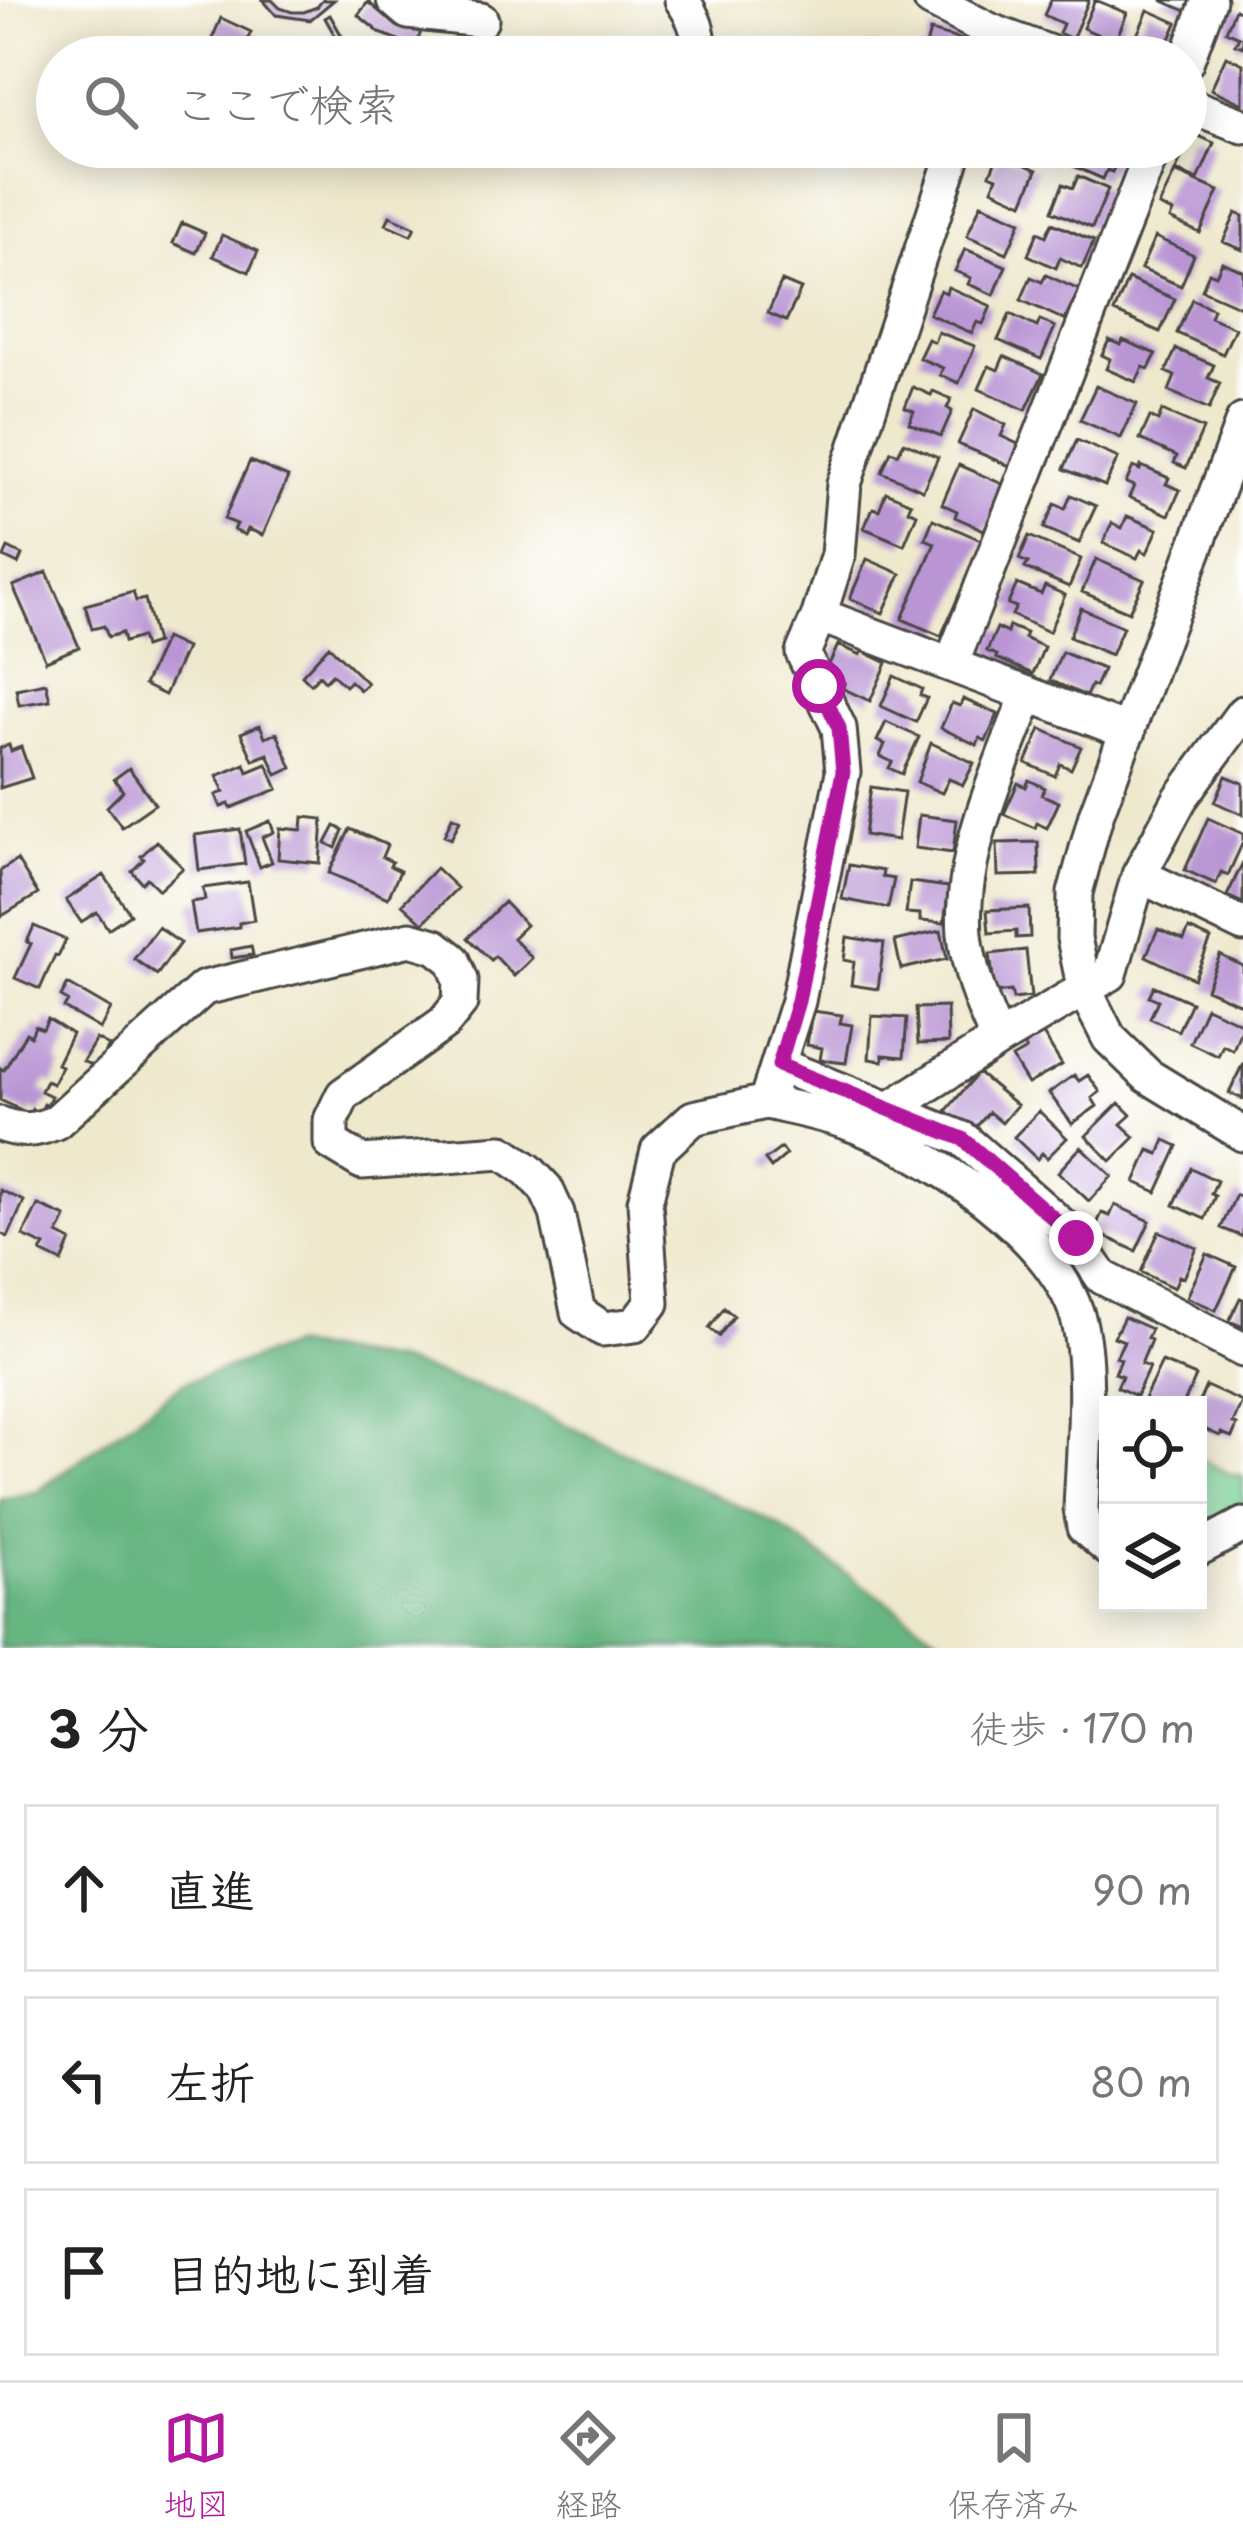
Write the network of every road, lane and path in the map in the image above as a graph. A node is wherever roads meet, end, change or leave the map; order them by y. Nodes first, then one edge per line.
1 (394, 0) edge
2 (682, 0) edge
3 (932, 0) edge
4 (1209, 0) edge
5 (482, 20) dead end
6 (698, 36) edge
7 (977, 36) edge
8 (1196, 36) edge
9 (1207, 112) edge
10 (1243, 126) edge
11 (949, 168) edge
12 (1146, 168) edge
13 (1243, 421) edge
14 (819, 615) junction
15 (951, 665) junction
16 (1028, 695) junction
17 (1240, 724) edge
18 (1128, 732) junction
19 (1139, 875) junction
20 (1243, 925) edge
21 (1084, 991) junction
22 (998, 1040) junction
23 (779, 1065) junction
24 (766, 1102) junction
25 (888, 1110) junction
26 (0, 1124) edge
27 (1243, 1133) edge
28 (1243, 1350) edge
29 (1243, 1526) edge
30 (1099, 1540) edge
31 (1207, 1544) edge

1 - 5 street
2 - 6 street
3 - 7 street
4 - 8 street
9 - 10 street
11 - 14 street
12 - 15 street
13 - 18 street
14 - 15 street
14 - 23 street
15 - 16 street
16 - 18 street
16 - 22 street
17 - 19 street
18 - 21 street
19 - 20 street
19 - 21 street
21 - 22 street
21 - 27 street
22 - 25 street
23 - 24 street
23 - 25 street
24 - 26 street
24 - 30 street
25 - 28 street
29 - 31 street

